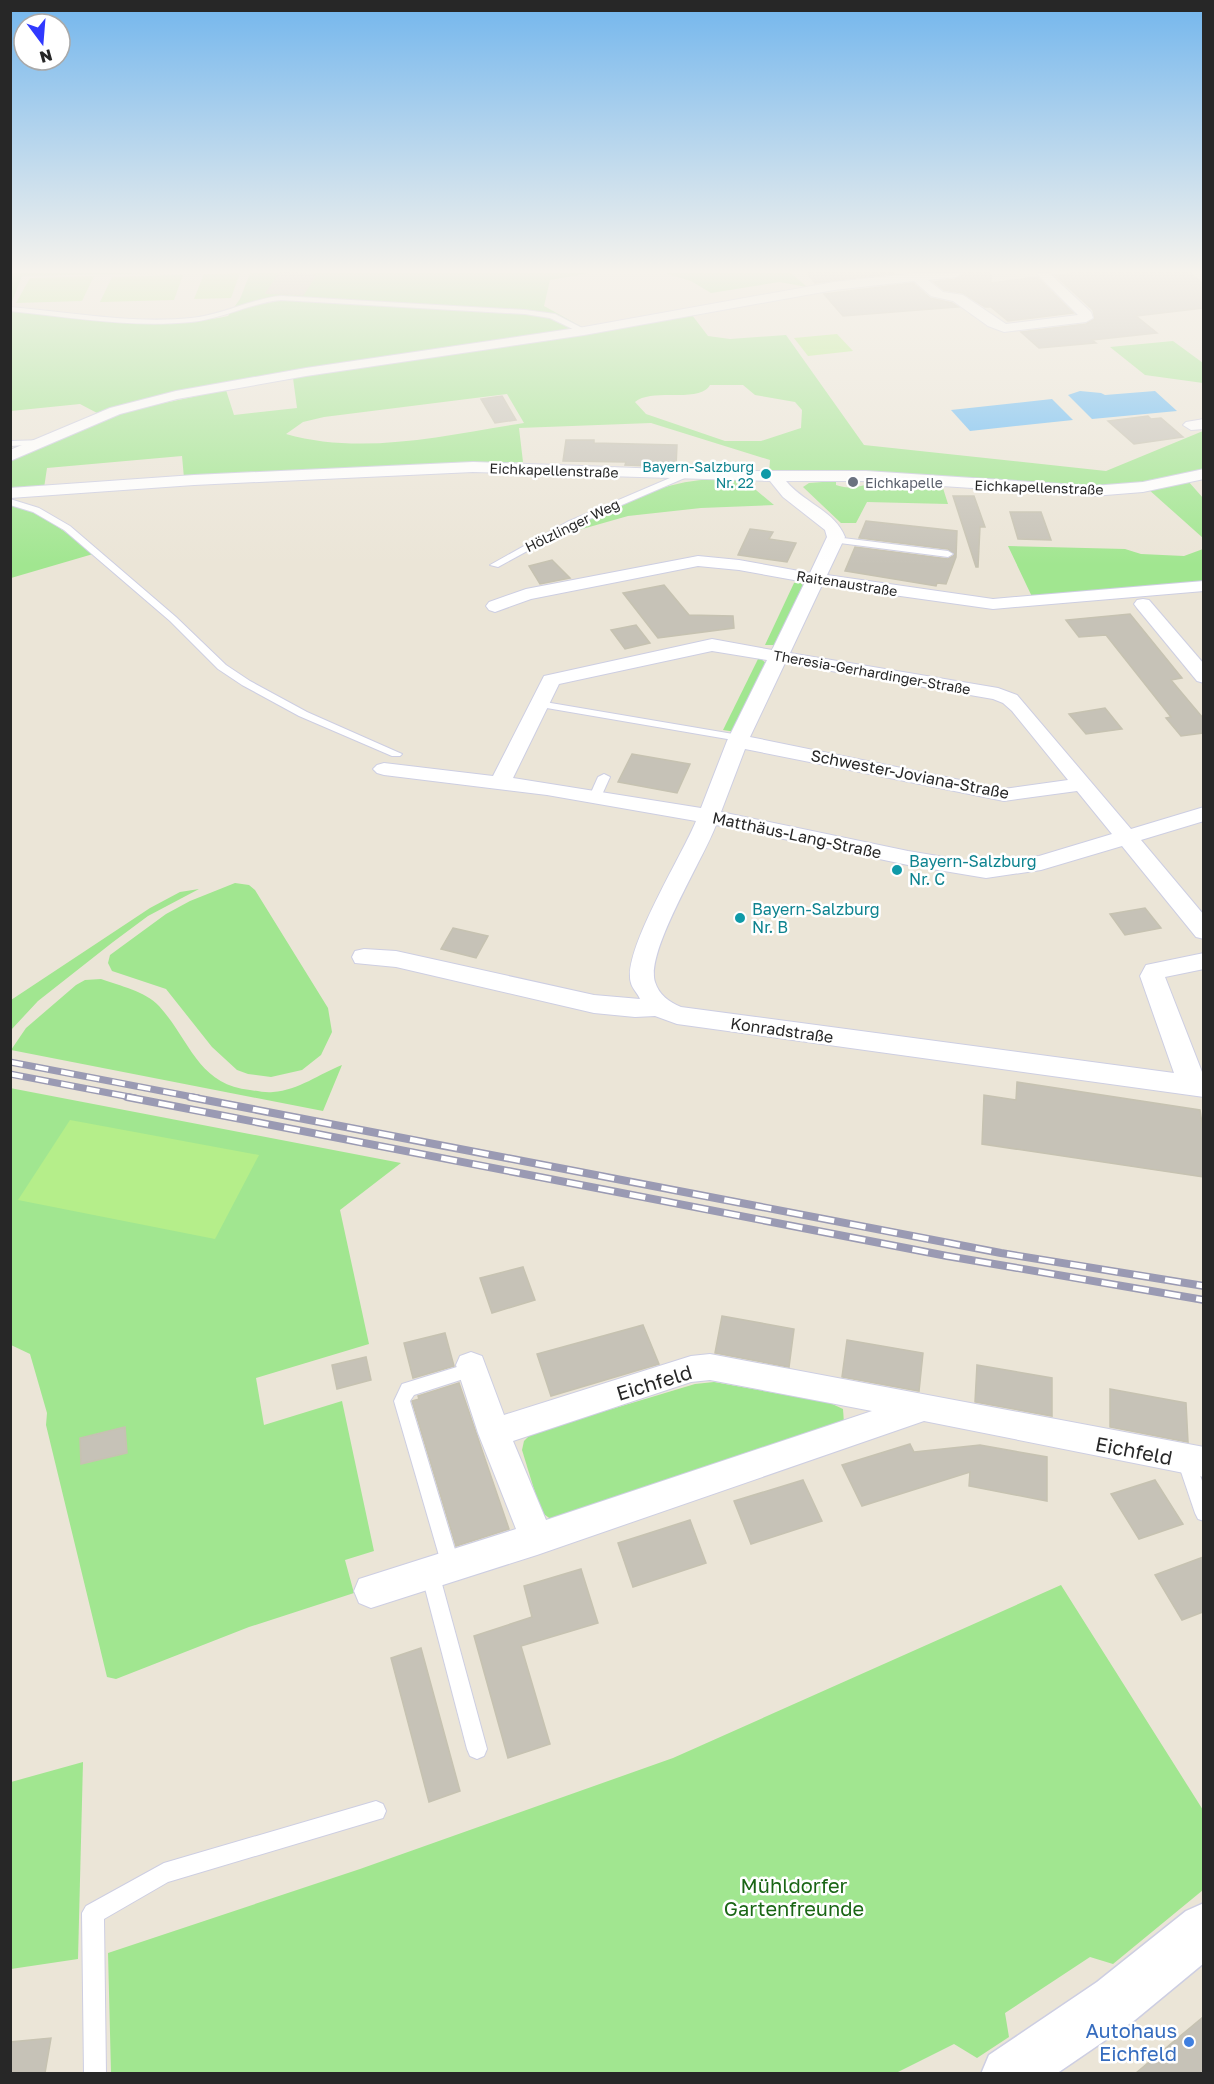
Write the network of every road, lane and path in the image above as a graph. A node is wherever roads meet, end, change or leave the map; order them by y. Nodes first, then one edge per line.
1 (318, 370) edge
2 (46, 442) junction
3 (10, 444) edge
4 (10, 456) edge
5 (1203, 474) edge
6 (684, 475) junction
7 (776, 477) junction
8 (10, 493) edge
9 (10, 502) edge
10 (835, 540) junction
11 (948, 554) dead end
12 (495, 565) dead end
13 (816, 579) junction
14 (1203, 586) edge
15 (1143, 604) dead end
16 (495, 606) dead end
17 (777, 655) junction
18 (1201, 672) edge
19 (539, 704) junction
20 (738, 739) junction
21 (390, 762) joint
22 (604, 777) dead end
23 (500, 783) junction
24 (1083, 784) junction
25 (595, 797) junction
26 (1203, 814) edge
27 (708, 817) junction
28 (1128, 837) junction
29 (1203, 931) edge
30 (364, 957) dead end
31 (1203, 961) edge
32 (658, 1007) junction
33 (1198, 1087) edge
34 (472, 1367) joint
35 (923, 1408) junction
36 (494, 1433) junction
37 (1195, 1461) edge
38 (1203, 1514) edge
39 (537, 1539) junction
40 (440, 1570) junction
41 (371, 1591) dead end
42 (477, 1749) dead end
43 (376, 1810) dead end
44 (1203, 1929) edge
45 (95, 2073) edge
46 (1008, 2073) edge

1 - 2 street
2 - 3 lane
2 - 4 street
5 - 7 street, Eichkapellenstraße
6 - 7 street, Eichkapellenstraße
6 - 8 street, Eichkapellenstraße
6 - 12 lane, Hölzlinger Weg
7 - 10 street
9 - 21 lane
10 - 11 lane
10 - 13 street
13 - 14 street, Raitenaustraße
13 - 16 street, Raitenaustraße
13 - 17 street
15 - 18 street
17 - 19 street, Theresia-Gerhardinger-Straße
17 - 20 street
17 - 24 street, Theresia-Gerhardinger-Straße
19 - 20 lane
19 - 23 street, Theresia-Gerhardinger-Straße
20 - 24 street, Schwester-Joviana-Straße
20 - 27 street
21 - 23 street, Matthäus-Lang-Straße
22 - 25 lane
23 - 25 street, Matthäus-Lang-Straße
24 - 28 street, Theresia-Gerhardinger-Straße
25 - 27 street, Matthäus-Lang-Straße
26 - 28 street, Matthäus-Lang-Straße
27 - 28 street, Matthäus-Lang-Straße
27 - 32 street
28 - 29 street, Theresia-Gerhardinger-Straße
30 - 32 street, Konradstraße
31 - 33 street
32 - 33 street, Konradstraße
34 - 36 street
34 - 40 lane
35 - 36 street, Eichfeld
35 - 37 street, Eichfeld
35 - 39 street, Eichfeld
36 - 39 street
37 - 38 lane
39 - 40 street, Eichfeld
40 - 41 street, Eichfeld
40 - 42 lane
43 - 45 lane
44 - 46 street

